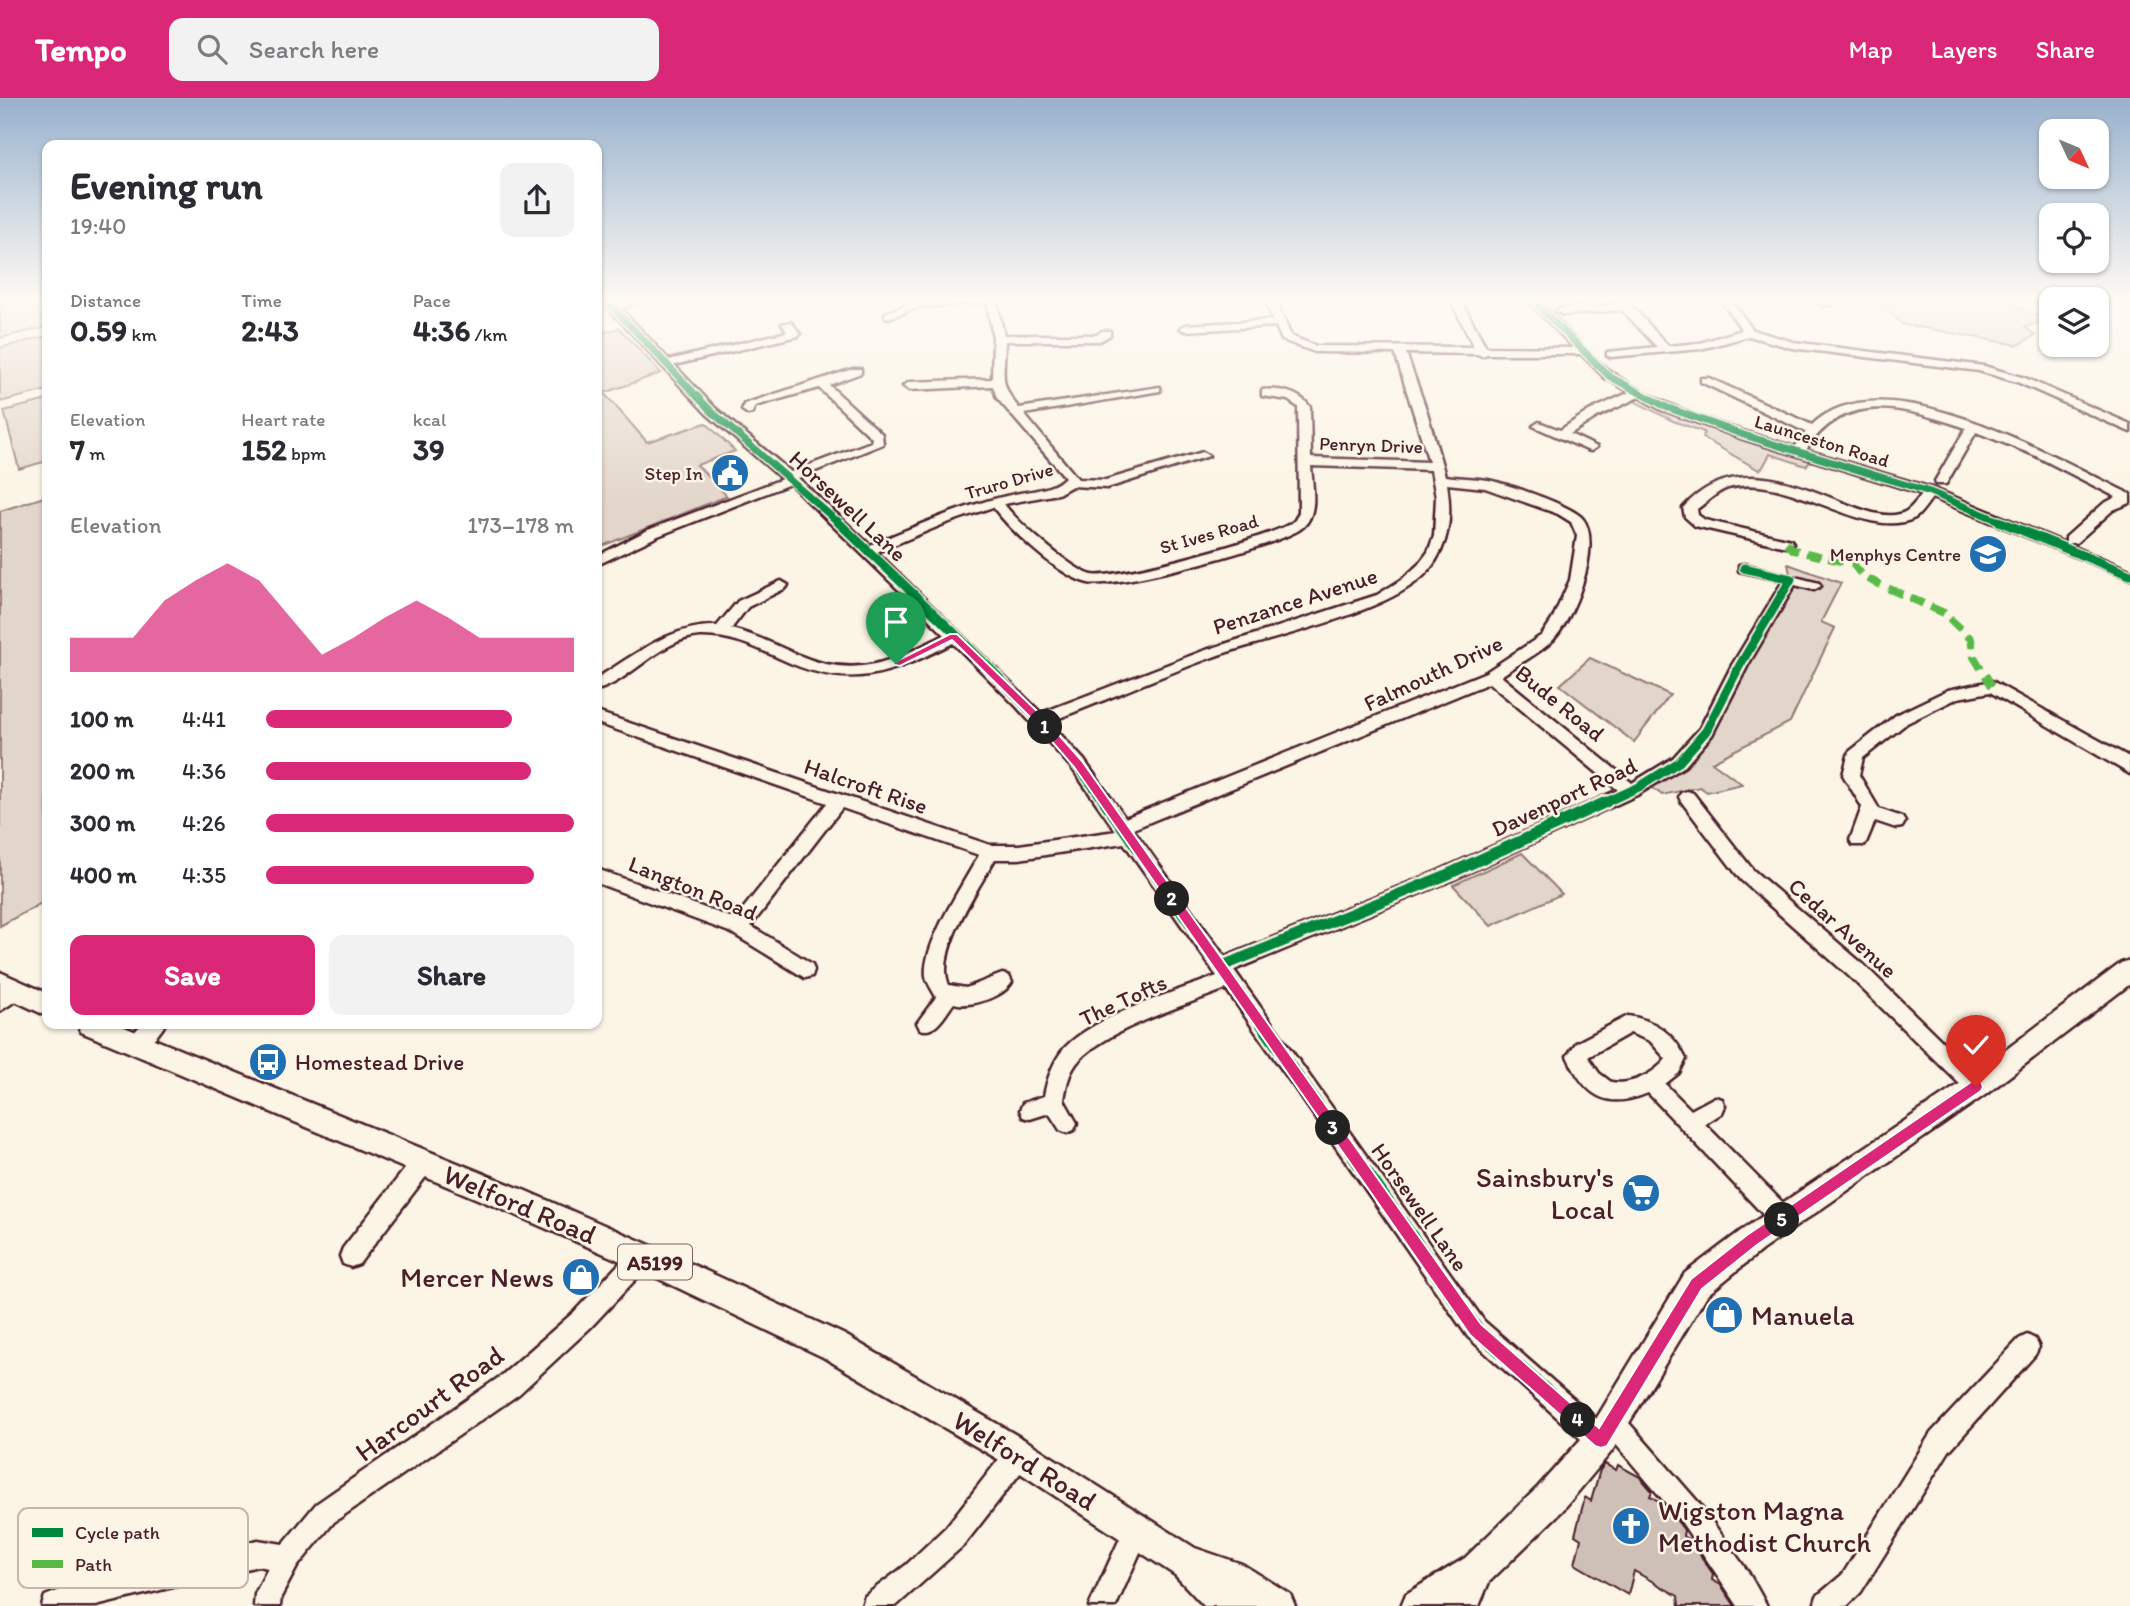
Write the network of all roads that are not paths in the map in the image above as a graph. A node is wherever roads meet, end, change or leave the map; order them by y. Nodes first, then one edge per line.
1 (671, 369) edge
2 (997, 369) edge
3 (1408, 369) edge
4 (1602, 369) edge
5 (1985, 369) edge
6 (857, 371) dead end
7 (1704, 380) dead end
8 (996, 382) junction
9 (821, 384) junction
10 (909, 386) dead end
11 (1156, 388) dead end
12 (1266, 393) dead end
13 (1638, 393) junction
14 (746, 405) dead end
15 (1018, 411) junction
16 (1539, 426) dead end
17 (1972, 428) junction
18 (2130, 428) edge
19 (1812, 429) junction
20 (1562, 434) junction
21 (894, 439) dead end
22 (879, 441) junction
23 (1591, 447) dead end
24 (1798, 452) junction
25 (1203, 456) dead end
26 (1304, 462) junction
27 (1439, 473) junction
28 (789, 479) junction
29 (1941, 481) dead end
30 (1070, 482) junction
31 (1930, 492) junction
32 (2128, 498) edge
33 (996, 502) junction
34 (2071, 540) dead end
35 (1786, 543) dead end
36 (868, 551) junction
37 (602, 558) edge
38 (1744, 568) dead end
39 (2130, 575) edge
40 (1791, 579) junction
41 (781, 585) dead end
42 (1814, 586) dead end
43 (722, 630) junction
44 (954, 636) junction
45 (1491, 677) junction
46 (602, 682) edge
47 (602, 719) edge
48 (1039, 720) junction
49 (2130, 768) edge
50 (1632, 791) junction
51 (1688, 797) dead end
52 (838, 801) junction
53 (1869, 812) junction
54 (1896, 822) dead end
55 (1125, 831) junction
56 (1859, 840) dead end
57 (990, 852) junction
58 (602, 878) edge
59 (739, 928) junction
60 (805, 970) dead end
61 (2130, 970) edge
62 (1225, 974) junction
63 (1002, 982) dead end
64 (5, 992) edge
65 (948, 994) junction
66 (42, 1003) edge
67 (927, 1023) dead end
68 (121, 1029) edge
69 (145, 1033) edge
70 (1650, 1082) junction
71 (1976, 1087) junction
72 (1053, 1102) junction
73 (1715, 1106) dead end
74 (1030, 1110) dead end
75 (1066, 1123) dead end
76 (1690, 1123) junction
77 (423, 1163) junction
78 (1783, 1219) junction
79 (351, 1256) dead end
80 (642, 1256) junction
81 (2027, 1348) dead end
82 (1607, 1432) junction
83 (1019, 1454) junction
84 (1137, 1530) junction
85 (248, 1555) edge
86 (288, 1559) junction
87 (1187, 1563) junction
88 (1477, 1570) junction
89 (115, 1588) edge
90 (55, 1606) edge
91 (267, 1606) edge
92 (875, 1606) edge
93 (1102, 1606) edge
94 (1228, 1606) edge
95 (1278, 1606) edge
96 (1418, 1606) edge
97 (1461, 1606) edge
98 (1754, 1606) edge
99 (1827, 1606) edge

1 - 28 street, Horsewell Lane
2 - 8 street
3 - 27 street, Penzance Avenue
4 - 13 street, Launceston Road
5 - 18 street
6 - 9 street
7 - 19 street
8 - 10 street
8 - 15 street
9 - 14 street
9 - 22 street
11 - 15 street
12 - 26 street, St Ives Road
13 - 20 street
13 - 24 street, Launceston Road
15 - 30 street
16 - 20 street
17 - 19 street
17 - 29 street
17 - 32 street
19 - 24 street
20 - 23 street
21 - 22 street
22 - 28 street
24 - 31 street, Launceston Road
25 - 30 street, Truro Drive
26 - 27 street, Penryn Drive
26 - 33 street, St Ives Road
27 - 45 street, Falmouth Drive
27 - 48 street, Penzance Avenue
28 - 36 street, Horsewell Lane
28 - 37 street
30 - 33 street, Truro Drive
31 - 35 street
31 - 39 street, Launceston Road
32 - 34 street
33 - 36 street, Truro Drive
36 - 44 street, Horsewell Lane
38 - 40 street
40 - 42 street
40 - 50 street, Davenport Road
41 - 43 street
43 - 44 street
43 - 46 street
44 - 48 street, Horsewell Lane
45 - 50 street, Bude Road
45 - 55 street, Falmouth Drive
47 - 52 street, Halcroft Rise
48 - 55 street, Horsewell Lane
49 - 53 street
50 - 62 street, Davenport Road
51 - 71 street, Cedar Avenue
52 - 57 street, Halcroft Rise
52 - 59 street
53 - 54 street
53 - 56 street
55 - 57 street, Halcroft Rise
55 - 62 street, Horsewell Lane
57 - 65 street
58 - 59 street, Langton Road
59 - 60 street, Langton Road
61 - 71 main road
62 - 72 street, The Tofts
62 - 82 street, Horsewell Lane
63 - 65 street
64 - 66 main road
65 - 67 street
68 - 69 main road, Welford Road / A5199
69 - 77 main road, Welford Road / A5199
70 - 70 street
70 - 76 street
71 - 78 main road
72 - 74 street
72 - 75 street
73 - 76 street
76 - 78 street
77 - 79 street
77 - 80 main road, Welford Road / A5199
78 - 82 main road
80 - 83 main road, Welford Road / A5199
80 - 86 street, Harcourt Road
81 - 99 street
82 - 88 main road
82 - 98 street, Horsewell Lane
83 - 84 main road, Welford Road / A5199
83 - 92 street
84 - 87 main road, Welford Road / A5199
84 - 93 street
85 - 86 street
86 - 91 street, Harcourt Road
87 - 94 main road, Welford Road / A5199
87 - 95 main road, Welford Road / A5199
88 - 96 main road
88 - 97 main road
89 - 90 street

